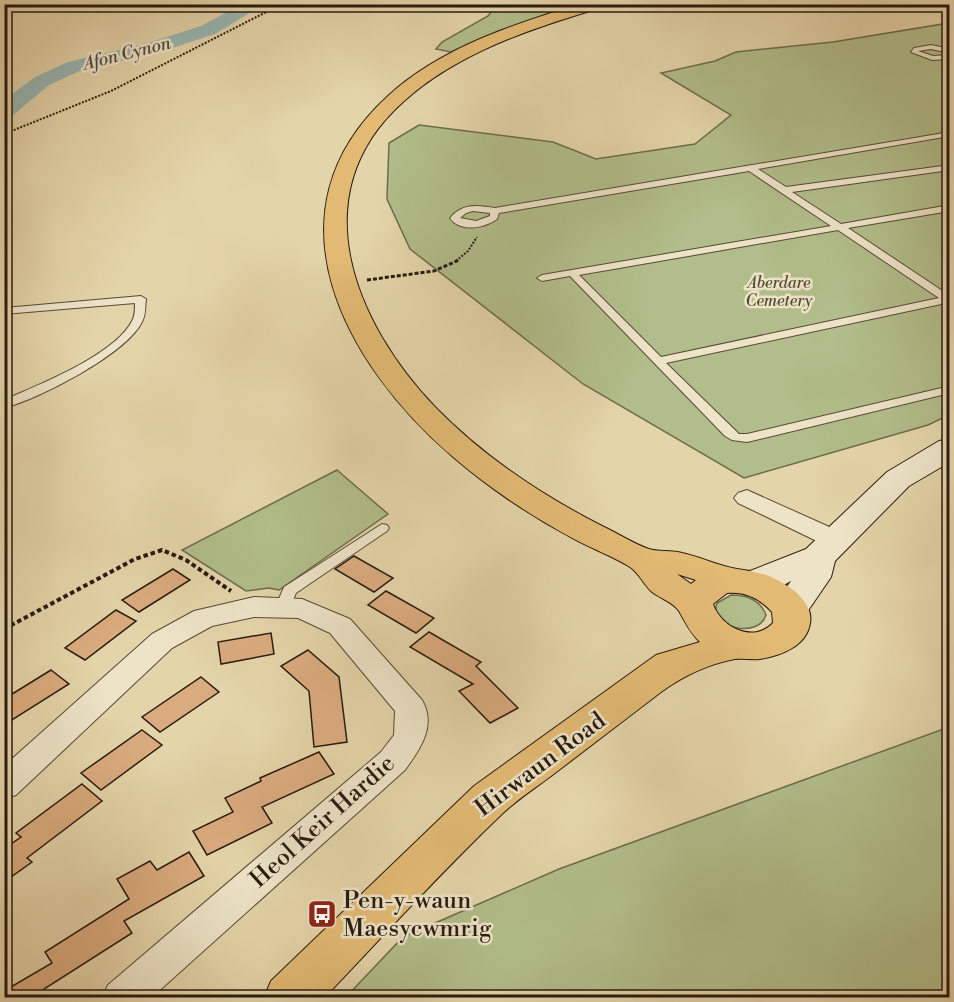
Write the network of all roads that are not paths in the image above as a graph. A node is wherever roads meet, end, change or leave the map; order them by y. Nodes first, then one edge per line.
1 (598, 4) edge
2 (950, 134) edge
3 (950, 167) edge
4 (752, 168) junction
5 (784, 190) junction
6 (950, 208) edge
7 (495, 211) junction
8 (840, 227) junction
9 (572, 273) junction
10 (542, 278) dead end
11 (949, 300) edge
12 (4, 311) edge
13 (658, 362) junction
14 (950, 389) edge
15 (4, 405) edge
16 (950, 448) edge
17 (747, 498) dead end
18 (382, 528) dead end
19 (827, 549) junction
20 (643, 559) junction
21 (745, 582) junction
22 (269, 608) junction
23 (790, 609) junction
24 (697, 610) junction
25 (740, 644) junction
26 (670, 665) junction
27 (4, 786) edge
28 (122, 998) edge
29 (289, 998) edge

1 - 20 main road
2 - 4 lane
3 - 5 lane
4 - 5 lane
4 - 7 lane
5 - 8 lane
6 - 8 lane
7 - 7 lane
8 - 9 lane
8 - 11 lane
9 - 10 lane
9 - 13 lane
11 - 13 lane
12 - 15 lane
13 - 14 lane
16 - 19 main road
17 - 19 street
18 - 22 lane
19 - 21 main road
19 - 23 main road
20 - 21 main road
20 - 24 main road
21 - 23 main road
21 - 24 main road
22 - 27 street, Heol Keir Hardie
22 - 28 street, Heol Keir Hardie
23 - 25 main road
24 - 25 main road
24 - 26 main road, Hirwaun Road
25 - 26 main road, Hirwaun Road
26 - 29 main road, Hirwaun Road

